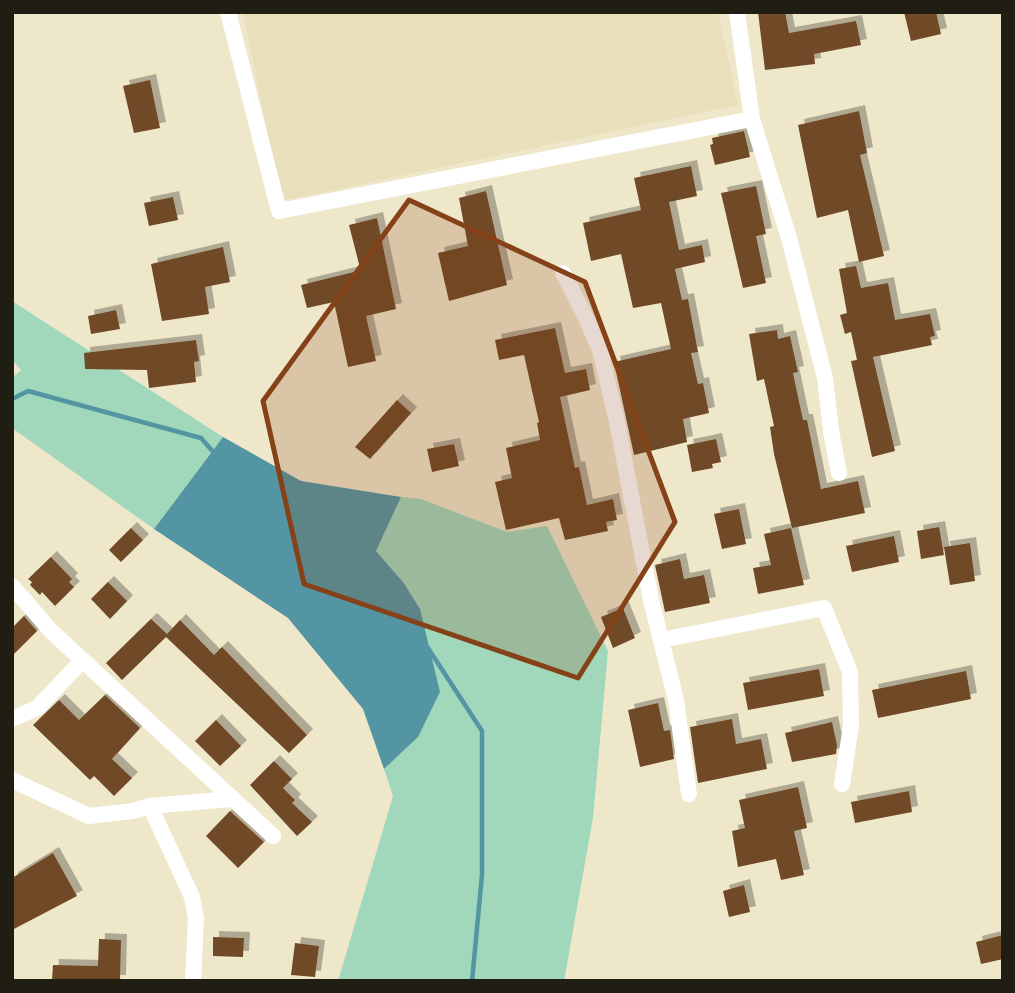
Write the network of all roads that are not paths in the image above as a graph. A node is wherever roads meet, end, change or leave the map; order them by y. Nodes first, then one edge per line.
1 (228, 12) edge
2 (737, 12) edge
3 (752, 119) junction
4 (563, 273) dead end
5 (839, 473) dead end
6 (12, 586) edge
7 (661, 640) junction
8 (83, 660) junction
9 (12, 719) edge
10 (12, 780) edge
11 (842, 784) dead end
12 (689, 794) dead end
13 (231, 799) junction
14 (150, 806) junction
15 (273, 836) dead end
16 (193, 981) edge

1 - 3 street
2 - 3 street
3 - 5 street
4 - 7 street
6 - 8 street
7 - 11 street
7 - 12 street
8 - 9 street
8 - 13 street
10 - 14 street
13 - 14 street
13 - 15 street
14 - 16 street

